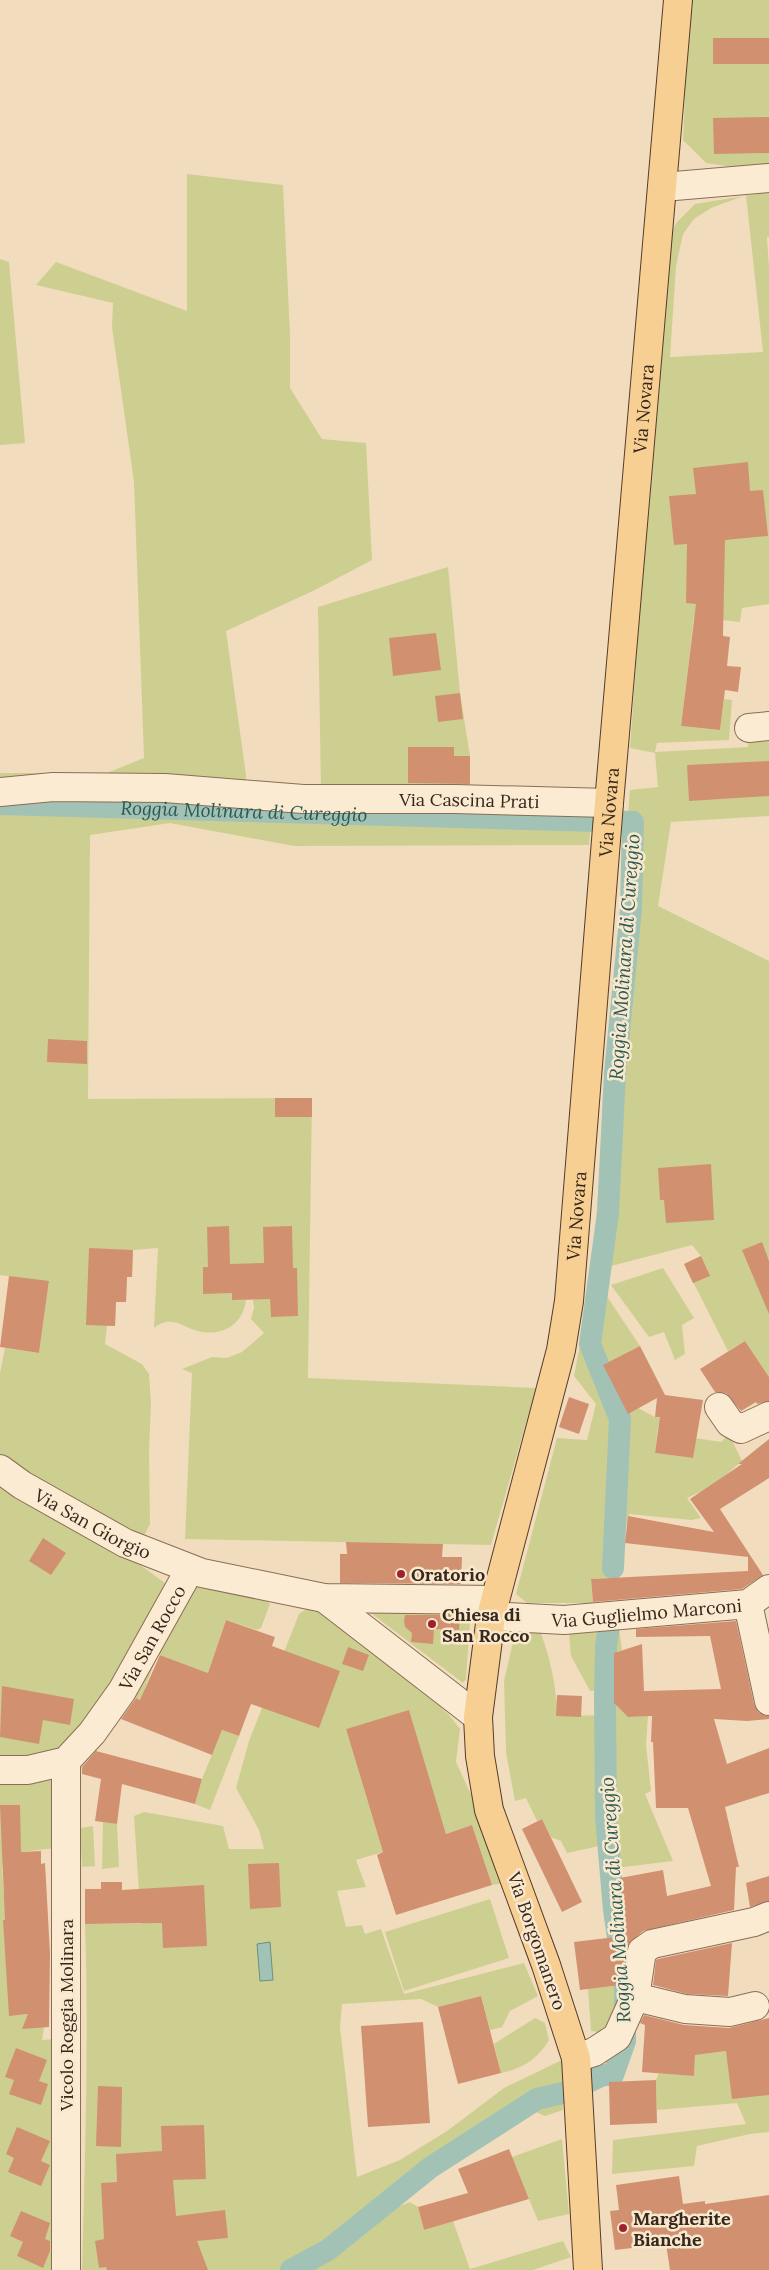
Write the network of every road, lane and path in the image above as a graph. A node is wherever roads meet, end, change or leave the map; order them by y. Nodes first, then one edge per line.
1 (678, 0) edge
2 (769, 178) edge
3 (662, 187) junction
4 (0, 792) edge
5 (608, 815) junction
6 (719, 1407) dead end
7 (769, 1416) edge
8 (0, 1469) edge
9 (190, 1569) junction
10 (758, 1596) edge
11 (324, 1598) junction
12 (493, 1608) junction
13 (769, 1701) edge
14 (478, 1717) junction
15 (66, 1761) junction
16 (0, 1770) edge
17 (769, 1916) edge
18 (755, 2006) dead end
19 (628, 2012) junction
20 (577, 2075) junction
21 (66, 2270) edge
22 (588, 2270) edge

1 - 3 main road, Via Novara
2 - 3 street
3 - 5 main road, Via Novara
4 - 5 street, Via Cascina Prati
5 - 12 main road, Via Novara
6 - 7 street
8 - 9 street, Via San Giorgio
9 - 11 street, Via San Rocco
9 - 15 street, Via San Rocco
10 - 12 street, Via Guglielmo Marconi
10 - 13 street
11 - 12 street, Via San Rocco
11 - 14 street, Via San Rocco
12 - 14 main road, Via Borgomanero
14 - 20 main road, Via Borgomanero
15 - 16 street
15 - 21 street, Vicolo Roggia Molinara
17 - 19 street
18 - 19 street
19 - 20 street
20 - 22 main road, Via Borgomanero

